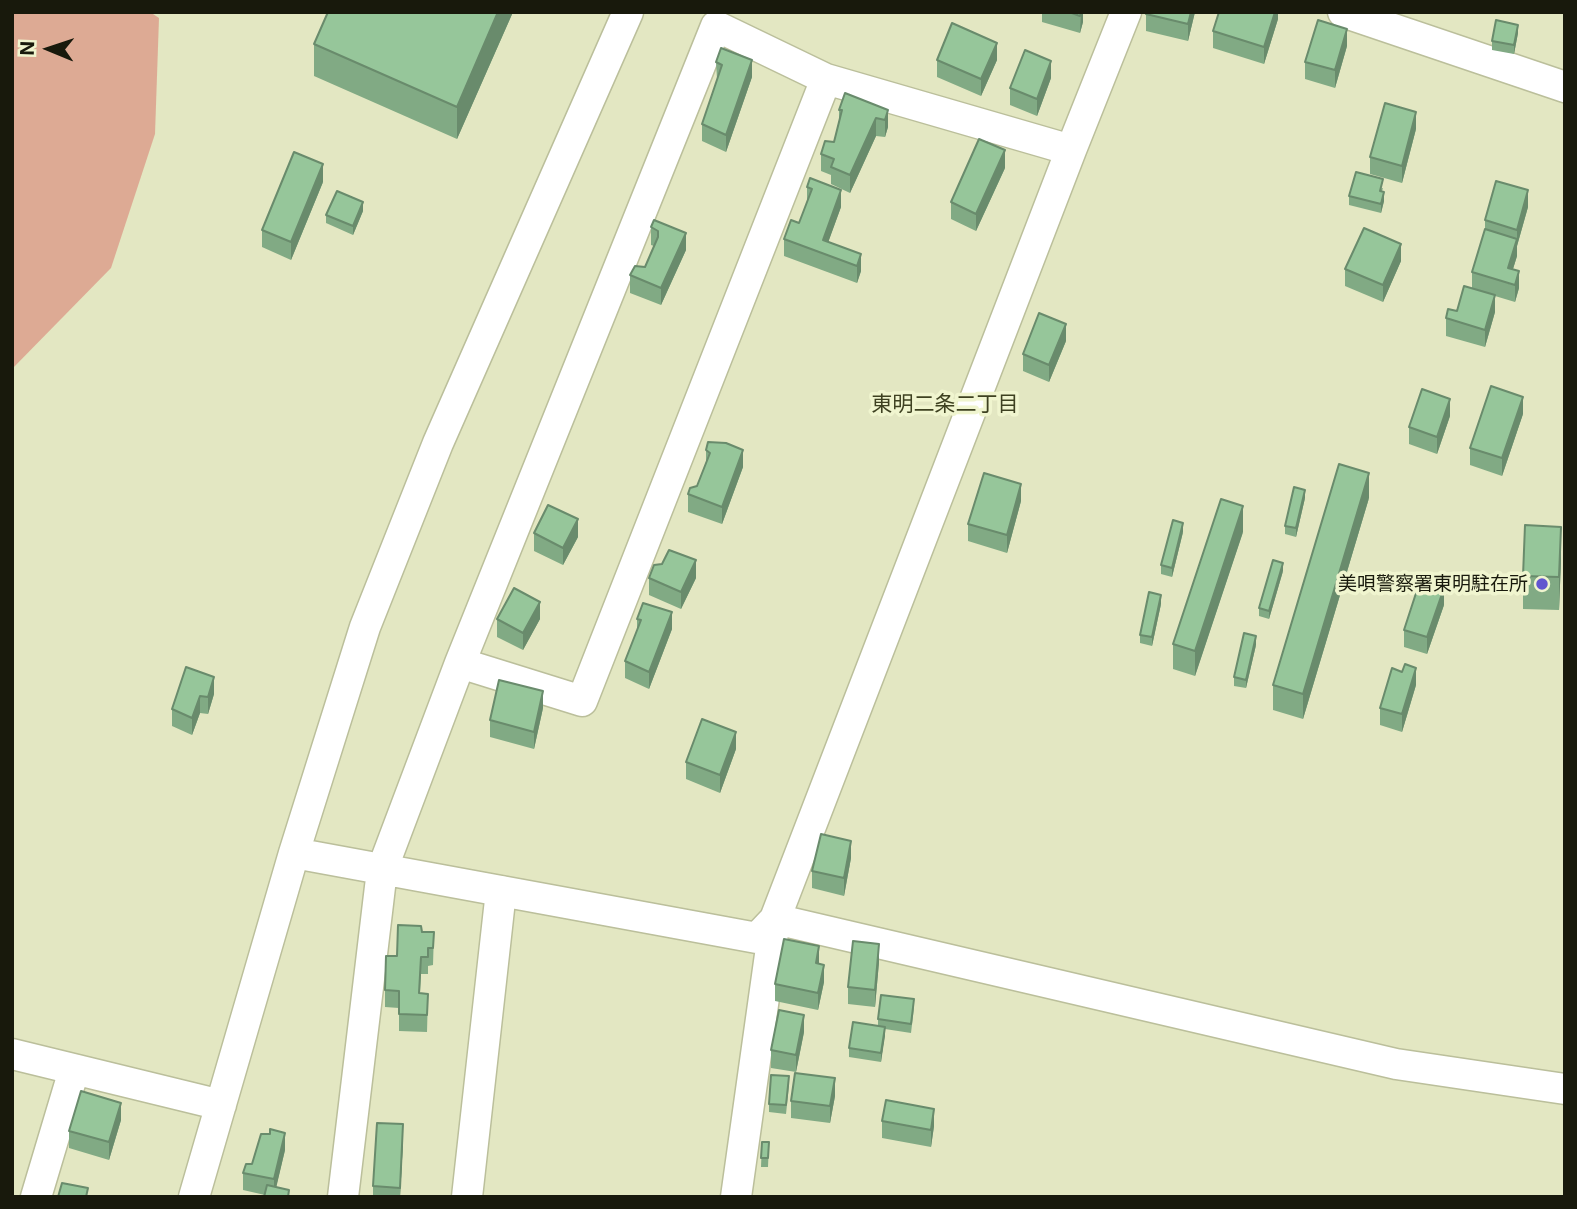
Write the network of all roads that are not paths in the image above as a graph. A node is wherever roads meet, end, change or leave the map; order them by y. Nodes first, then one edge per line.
1 (628, 12) edge
2 (1126, 12) edge
3 (1343, 12) edge
4 (826, 79) junction
5 (1565, 87) edge
6 (1071, 150) junction
7 (460, 663) junction
8 (294, 853) junction
9 (382, 870) junction
10 (501, 891) junction
11 (775, 919) junction
12 (12, 1054) edge
13 (74, 1070) junction
14 (1565, 1089) edge
15 (221, 1105) junction
16 (36, 1197) edge
17 (194, 1197) edge
18 (343, 1197) edge
19 (467, 1197) edge
20 (736, 1197) edge

1 - 8 street
2 - 6 street
3 - 5 street
4 - 6 street
4 - 7 street
4 - 7 street
6 - 11 street
7 - 9 street
8 - 9 street
8 - 15 street
9 - 10 street
9 - 18 street
10 - 11 street
10 - 19 street
11 - 14 street
11 - 20 street
12 - 13 street
13 - 15 street
13 - 16 street
15 - 17 street

